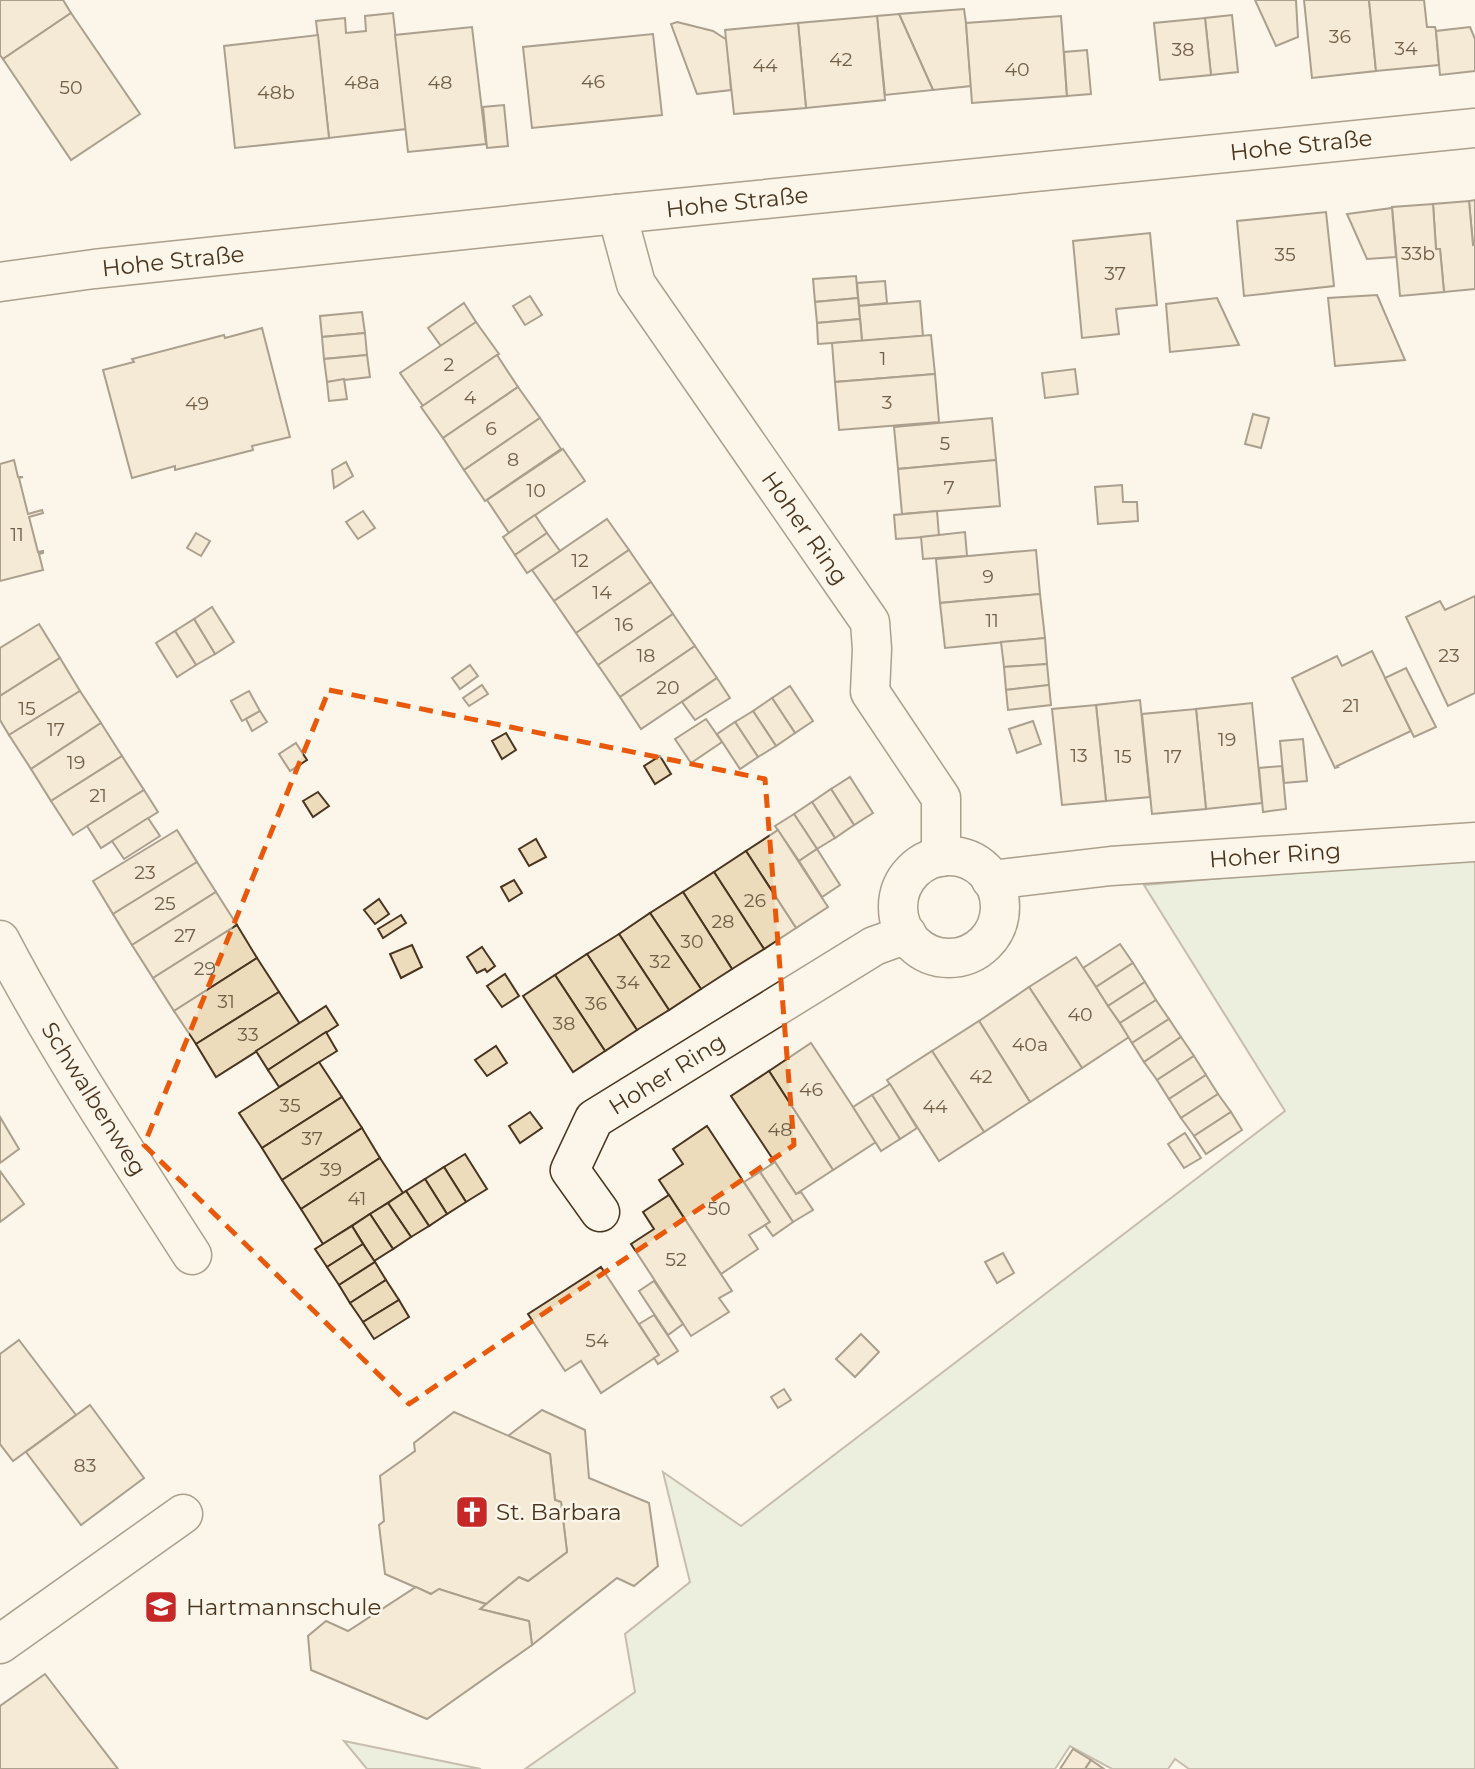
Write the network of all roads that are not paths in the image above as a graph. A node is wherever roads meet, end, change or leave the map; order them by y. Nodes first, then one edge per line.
1 (1475, 128) edge
2 (617, 214) junction
3 (0, 282) edge
4 (1475, 842) edge
5 (941, 857) junction
6 (991, 880) junction
7 (907, 934) junction
8 (0, 940) edge
9 (600, 1212) dead end
10 (192, 1255) dead end
11 (183, 1514) dead end
12 (0, 1644) edge

1 - 2 street, Hohe Straße
2 - 3 street, Hohe Straße
2 - 5 street, Hoher Ring
4 - 6 street, Hoher Ring
5 - 6 street
5 - 7 street
6 - 7 street
7 - 9 street, Hoher Ring
8 - 10 street, Schwalbenweg
11 - 12 street

